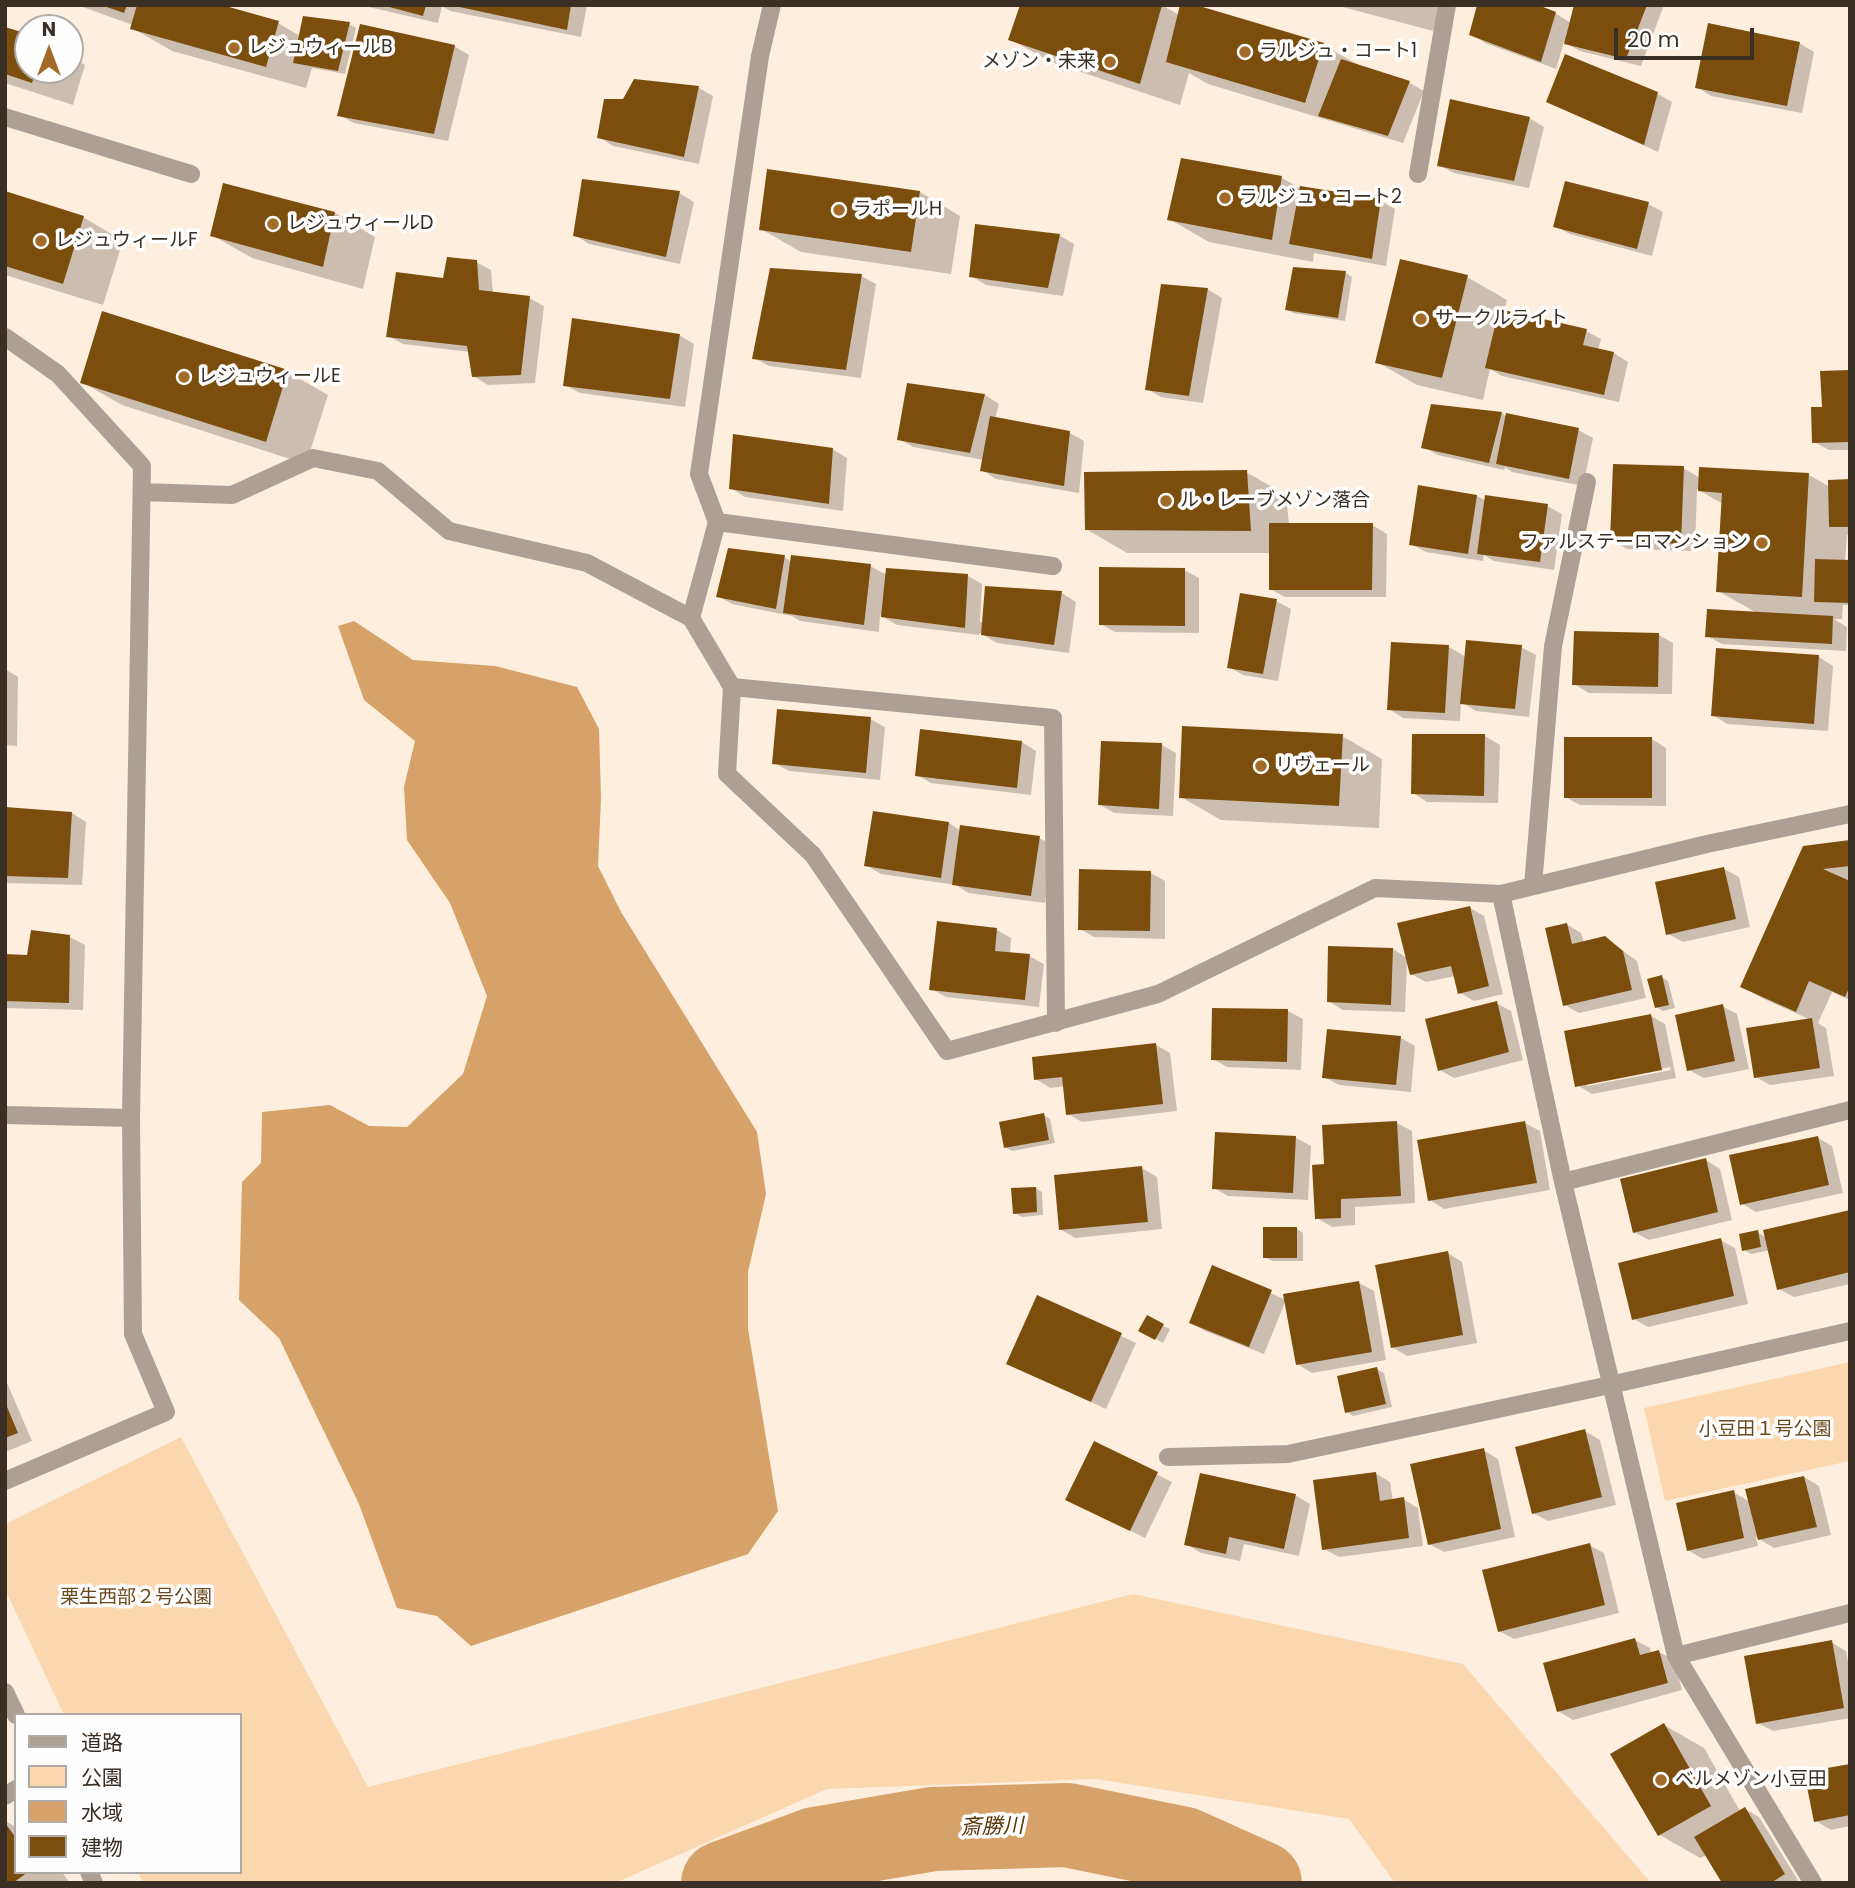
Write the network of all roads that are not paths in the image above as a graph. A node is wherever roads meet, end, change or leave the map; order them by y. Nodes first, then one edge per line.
1 (772, 5) edge
2 (1447, 5) edge
3 (5, 117) edge
4 (191, 174) dead end
5 (1418, 174) dead end
6 (5, 337) edge
7 (1587, 482) dead end
8 (142, 492) junction
9 (717, 522) junction
10 (1053, 566) dead end
11 (691, 618) junction
12 (732, 687) junction
13 (1850, 814) edge
14 (1534, 886) junction
15 (1502, 894) junction
16 (1056, 1023) junction
17 (1850, 1110) edge
18 (5, 1115) edge
19 (131, 1118) junction
20 (1563, 1182) junction
21 (1850, 1331) edge
22 (1610, 1385) junction
23 (1168, 1457) dead end
24 (5, 1481) edge
25 (1850, 1613) edge
26 (1676, 1656) junction
27 (5, 1692) edge
28 (15, 1713) edge
29 (1813, 1883) edge

1 - 9 street
2 - 5 street
3 - 4 street
6 - 8 street
7 - 14 street
8 - 11 street
8 - 19 street
9 - 10 street
9 - 11 street
11 - 12 street
12 - 16 street
12 - 16 street
13 - 14 street
14 - 15 street
15 - 16 street
15 - 20 street
17 - 20 street
18 - 19 street
19 - 24 street
20 - 22 street
21 - 22 street
22 - 23 street
22 - 26 street
25 - 26 street
26 - 29 street
27 - 28 street

